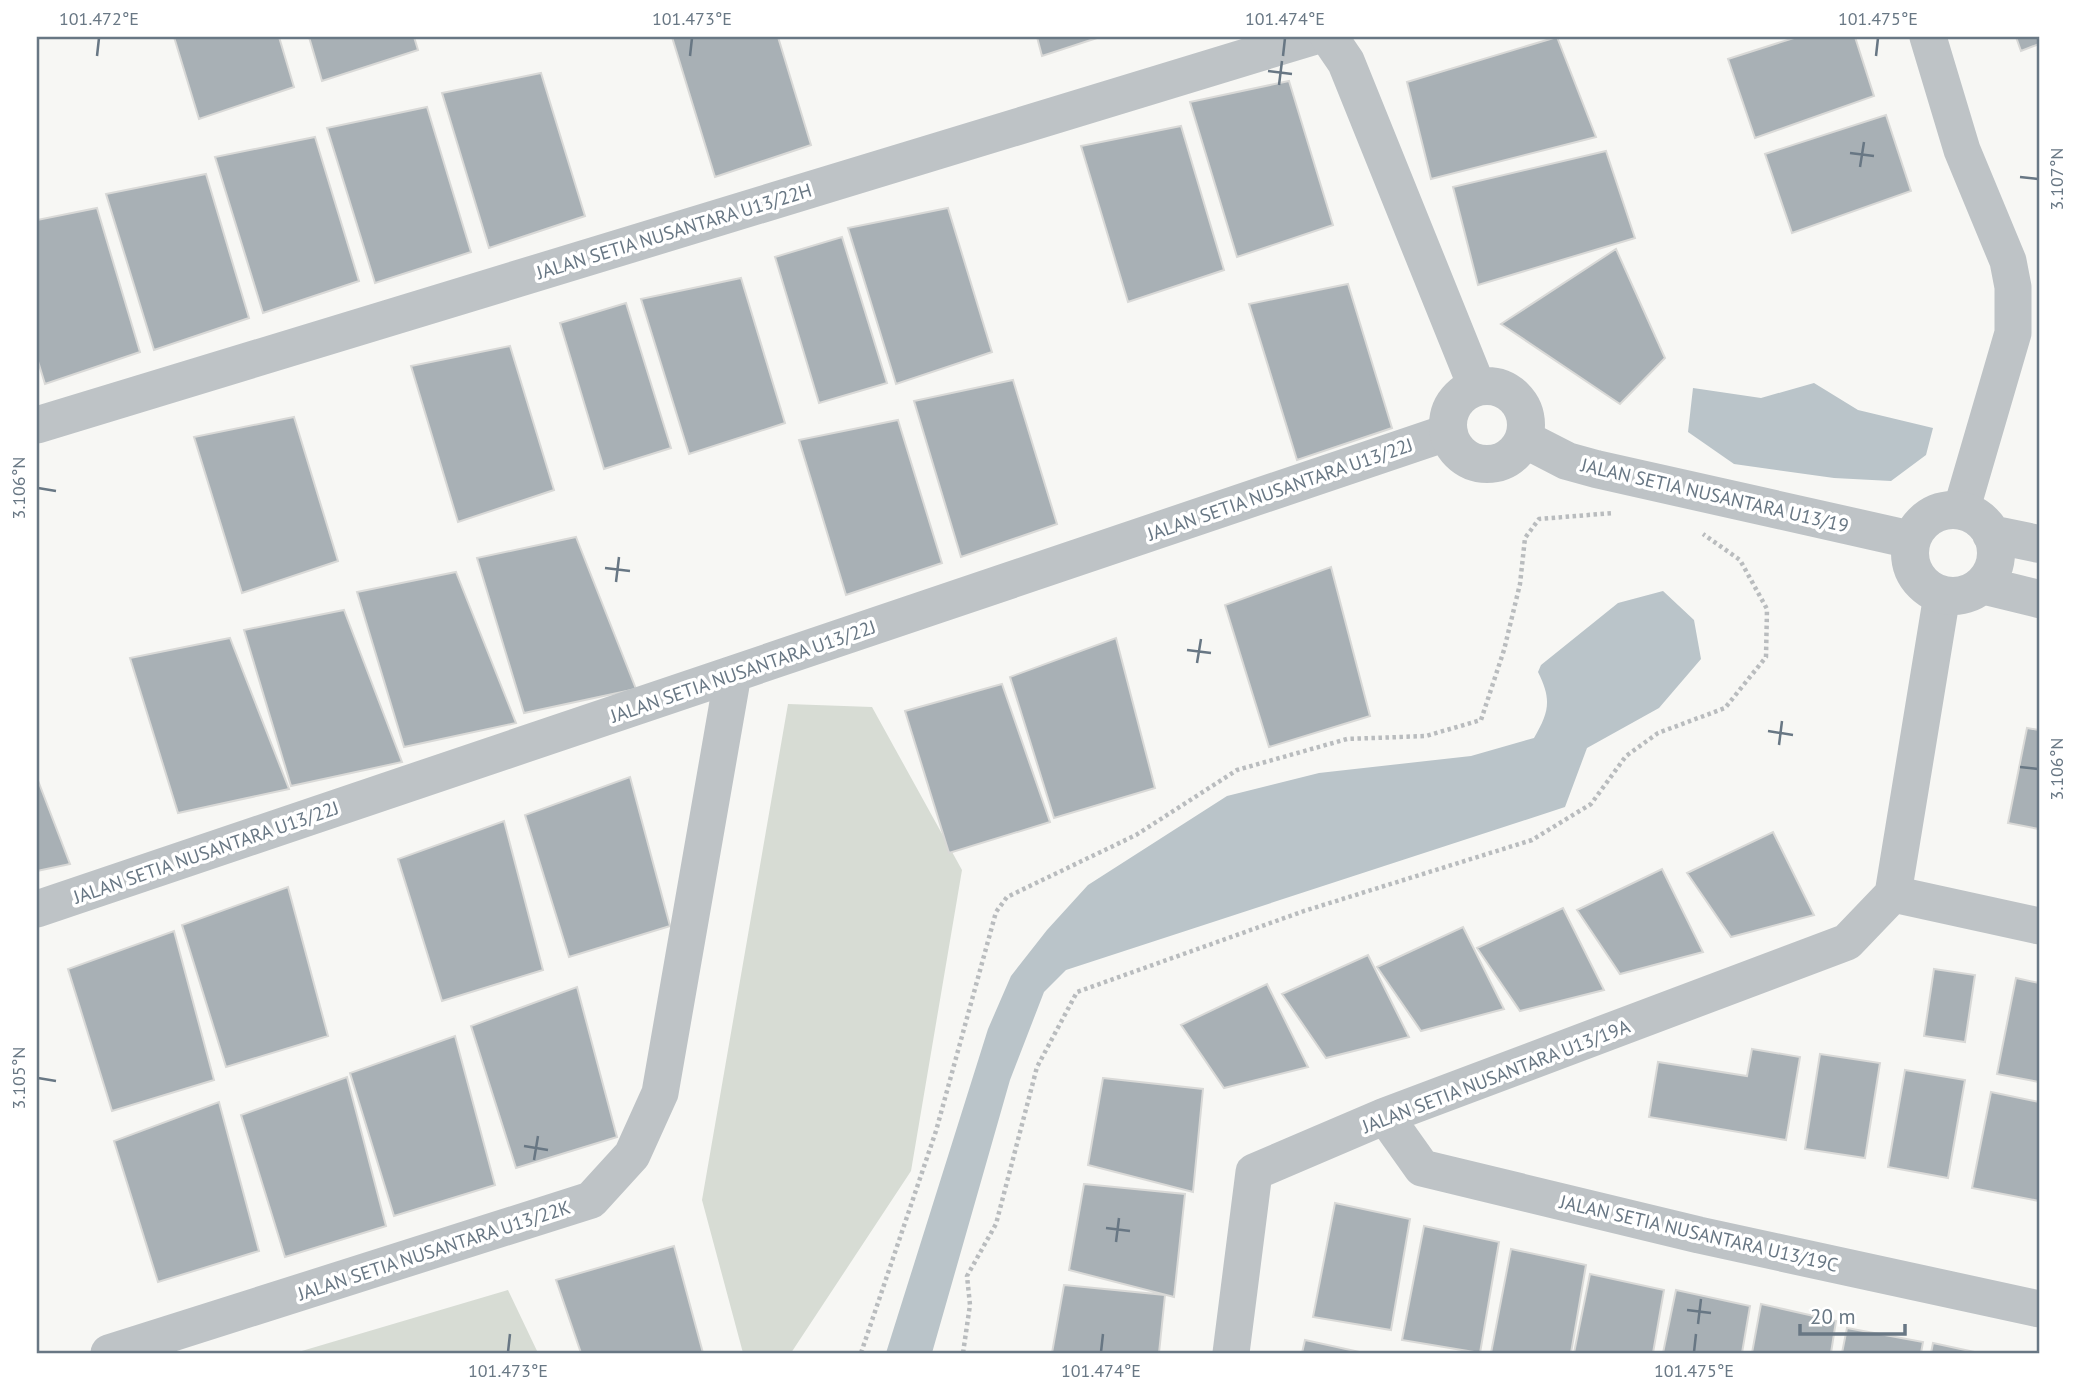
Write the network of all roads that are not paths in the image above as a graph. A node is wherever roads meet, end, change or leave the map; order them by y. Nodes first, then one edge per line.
1 (1312, 37) edge
2 (1329, 37) edge
3 (1927, 37) edge
4 (2024, 256) edge
5 (1477, 387) junction
6 (37, 425) edge
7 (1449, 432) junction
8 (1524, 439) junction
9 (1961, 511) junction
10 (1991, 534) junction
11 (1912, 540) junction
12 (2039, 544) edge
13 (1982, 585) junction
14 (1942, 595) junction
15 (2039, 600) edge
16 (733, 674) junction
17 (1893, 894) junction
18 (37, 909) edge
19 (2039, 926) edge
20 (1385, 1116) junction
21 (2039, 1309) edge
22 (109, 1353) edge
23 (1231, 1353) edge

1 - 6 street, JALAN SETIA NUSANTARA U13/22H
2 - 5 street
3 - 4 street
4 - 9 street
5 - 7 street
5 - 8 street
7 - 8 street
7 - 16 street, JALAN SETIA NUSANTARA U13/22J
8 - 11 street, JALAN SETIA NUSANTARA U13/19
9 - 10 street
9 - 11 street
10 - 12 street
10 - 13 street
11 - 14 street
13 - 14 street
13 - 15 street
14 - 17 street
16 - 18 street, JALAN SETIA NUSANTARA U13/22J
16 - 22 street, JALAN SETIA NUSANTARA U13/22K
17 - 19 street
17 - 20 street, JALAN SETIA NUSANTARA U13/19A
20 - 21 street, JALAN SETIA NUSANTARA U13/19C
20 - 23 street, JALAN SETIA NUSANTARA U13/19A

